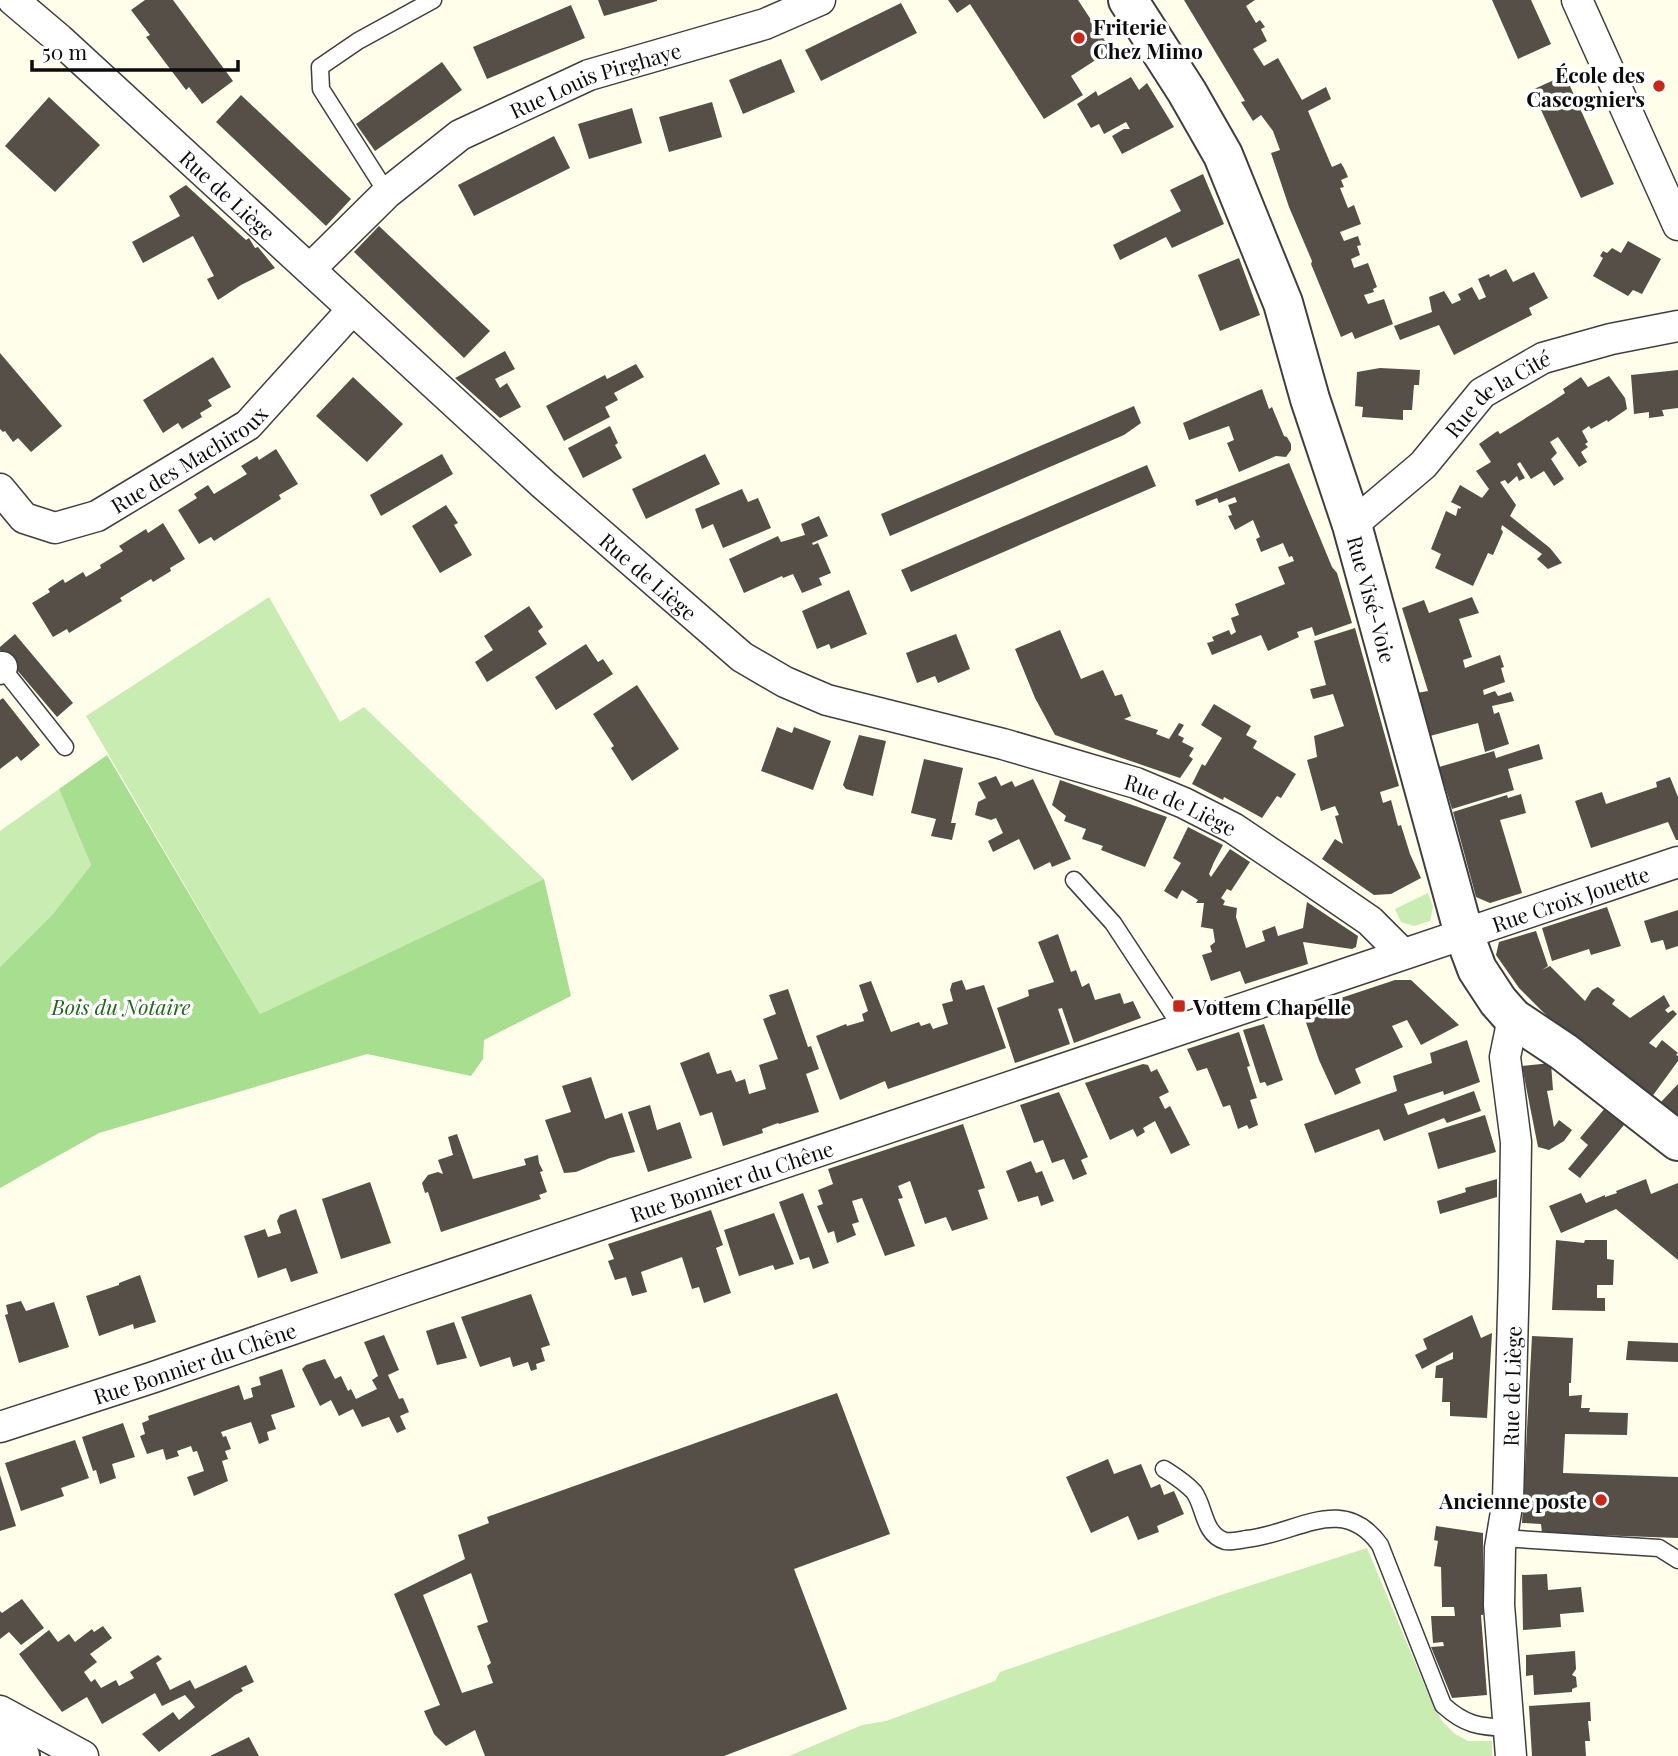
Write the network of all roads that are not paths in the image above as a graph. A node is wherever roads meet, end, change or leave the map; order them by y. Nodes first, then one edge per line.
1 (13, 0) edge
2 (433, 0) edge
3 (820, 0) edge
4 (1128, 0) edge
5 (1577, 0) edge
6 (387, 193) junction
7 (1678, 225) edge
8 (310, 270) junction
9 (352, 310) junction
10 (1678, 326) edge
11 (0, 489) edge
12 (1352, 525) junction
13 (1, 667) edge
14 (65, 747) dead end
15 (1678, 862) edge
16 (1074, 880) dead end
17 (1464, 933) junction
18 (1402, 953) junction
19 (1513, 1018) junction
20 (1182, 1028) junction
21 (1678, 1141) edge
22 (0, 1427) edge
23 (1164, 1469) dead end
24 (1501, 1538) junction
25 (1678, 1560) edge
26 (0, 1710) edge
27 (0, 1718) edge
28 (1510, 1742) edge
29 (20, 1756) edge
30 (83, 1756) edge

1 - 8 street, Rue de Liège
2 - 6 lane
3 - 6 street, Rue Louis Pirghaye
4 - 12 street, Rue Visé-Voie
5 - 7 street
6 - 8 street, Rue Louis Pirghaye
8 - 9 street, Rue de Liège
9 - 11 street, Rue des Machiroux
9 - 18 street, Rue de Liège
10 - 12 street, Rue de la Cité
12 - 17 street, Rue Visé-Voie
13 - 14 lane
15 - 17 street, Rue Croix Jouette
16 - 20 lane
17 - 18 street, Rue Bonnier du Chêne
17 - 19 street, Rue Visé-Voie
18 - 20 street, Rue Bonnier du Chêne
19 - 21 street, Rue Visé-Voie
19 - 24 street, Rue de Liège
20 - 22 street, Rue Bonnier du Chêne
23 - 28 lane
24 - 25 lane
24 - 28 street, Rue de Liège
26 - 30 street
27 - 29 street

